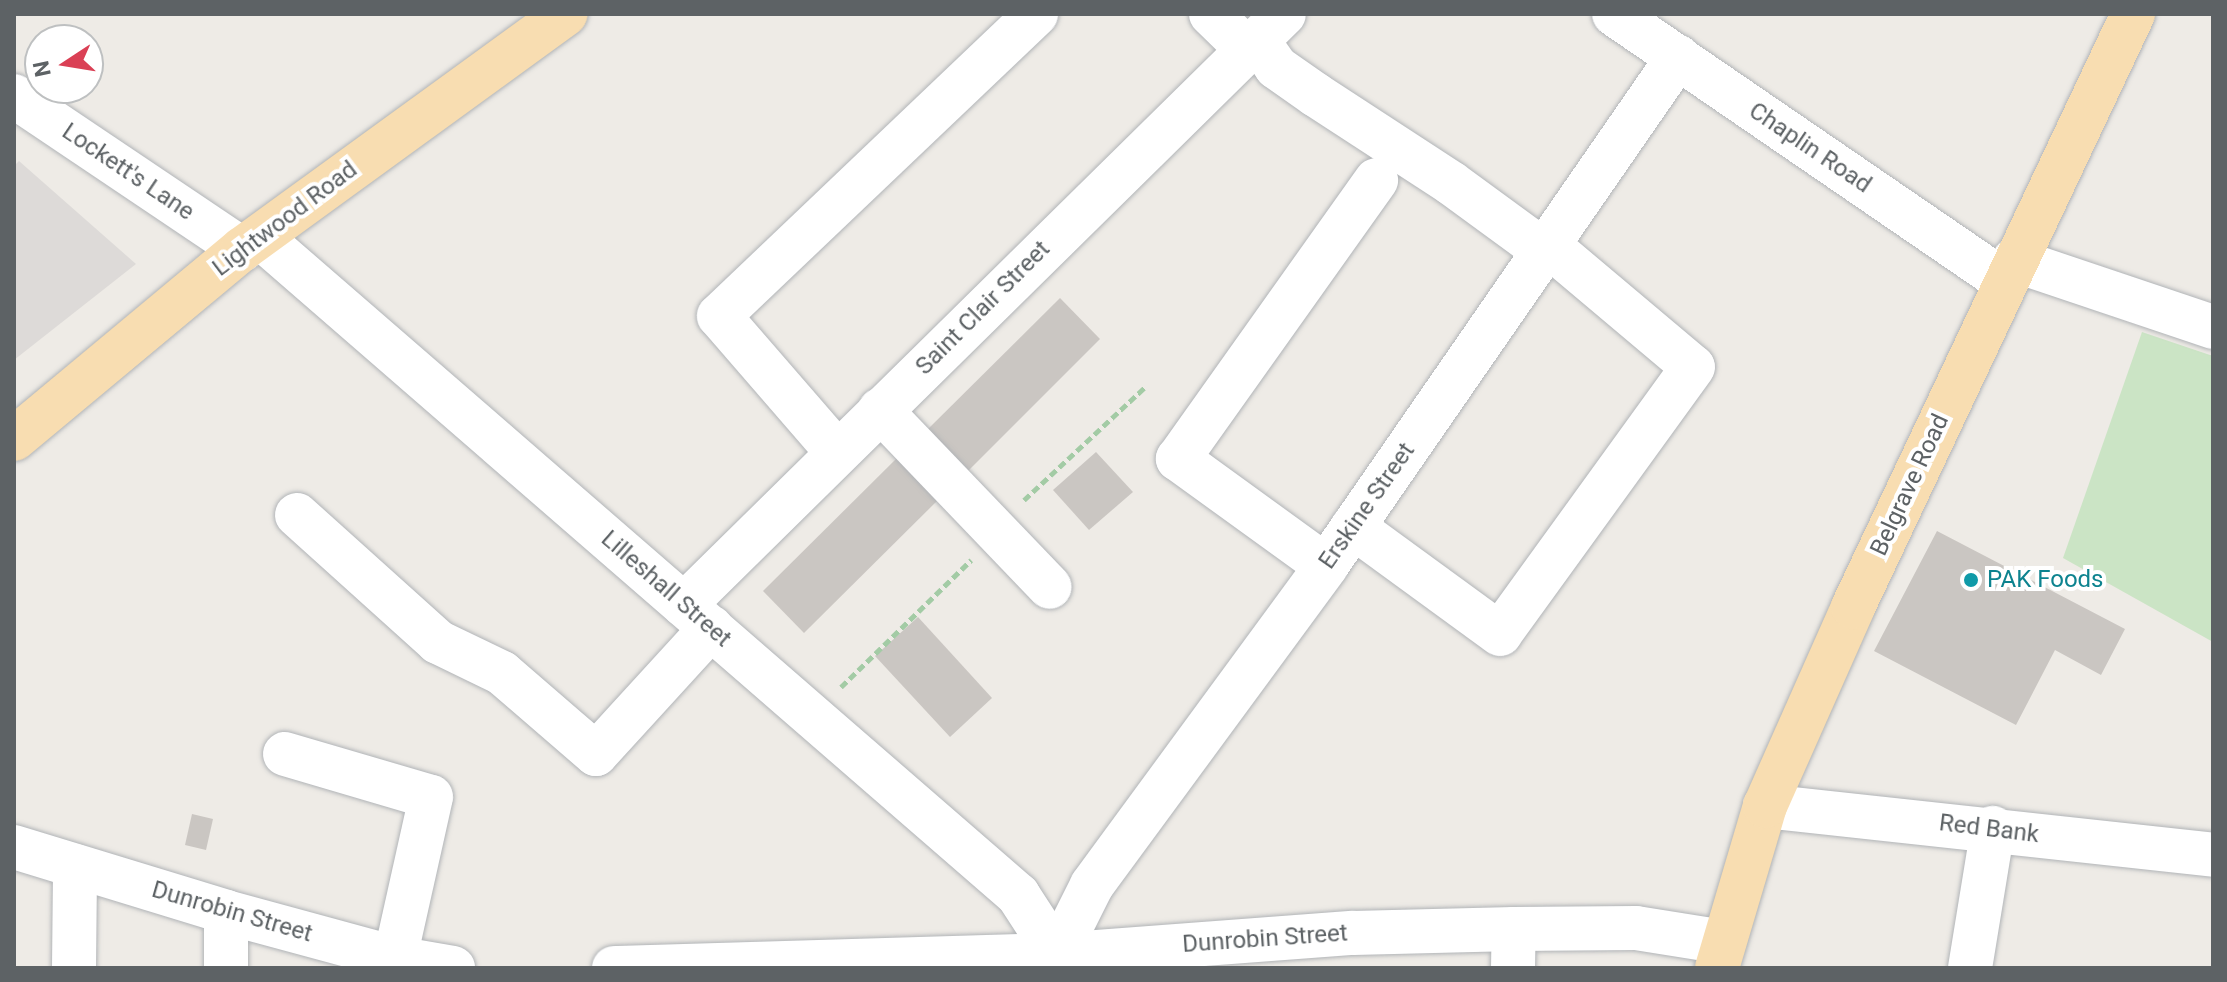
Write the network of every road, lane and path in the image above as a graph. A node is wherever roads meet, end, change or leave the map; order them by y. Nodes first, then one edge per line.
1 (566, 14) edge
2 (1036, 14) edge
3 (1211, 14) edge
4 (1614, 14) edge
5 (2133, 14) edge
6 (1262, 34) edge
7 (1678, 57) junction
8 (14, 96) edge
9 (1376, 180) dead end
10 (251, 243) junction
11 (1548, 245) junction
12 (2010, 271) junction
13 (2213, 327) edge
14 (1145, 387) dead end
15 (880, 410) junction
16 (14, 439) edge
17 (837, 452) junction
18 (297, 515) dead end
19 (1353, 527) junction
20 (996, 531) junction
21 (1326, 566) junction
22 (1050, 587) dead end
23 (697, 617) junction
24 (811, 716) junction
25 (285, 754) dead end
26 (1765, 806) junction
27 (1993, 828) junction
28 (14, 847) edge
29 (2213, 855) edge
30 (75, 866) junction
31 (226, 912) junction
32 (1513, 948) edge
33 (1353, 950) edge
34 (1057, 955) junction
35 (1720, 955) edge
36 (387, 960) edge
37 (74, 968) edge
38 (226, 968) edge
39 (453, 968) edge
40 (614, 968) edge
41 (1970, 968) edge

1 - 10 main road, Lightwood Road
2 - 17 street
3 - 6 street
4 - 7 street, Chaplin Road
5 - 12 main road, Belgrave Road
6 - 11 street
6 - 15 street, Saint Clair Street
7 - 11 street, Erskine Street
7 - 12 street, Chaplin Road
8 - 10 street, Lockett's Lane
9 - 21 street
10 - 16 main road, Lightwood Road
10 - 23 street, Lilleshall Street
11 - 19 street, Erskine Street
11 - 19 street
12 - 13 street, Chaplin Road
12 - 26 main road, Belgrave Road
14 - 20 path
15 - 17 street, Saint Clair Street
15 - 20 street
17 - 23 street, Saint Clair Street
18 - 23 street, Saint Clair Street
19 - 21 street, Erskine Street
20 - 22 street
20 - 24 path
21 - 34 street, Erskine Street
23 - 24 street, Lilleshall Street
24 - 34 street, Lilleshall Street
25 - 36 street
26 - 27 street, Red Bank
26 - 35 main road, Belgrave Road
27 - 29 street, Red Bank
27 - 41 street
28 - 30 street, Dunrobin Street
30 - 31 street, Dunrobin Street
30 - 37 street
31 - 36 street, Dunrobin Street
31 - 38 street
32 - 33 street, Dunrobin Street
32 - 35 street, Dunrobin Street
33 - 34 street, Dunrobin Street
34 - 40 street, Dunrobin Street
36 - 39 street, Dunrobin Street

